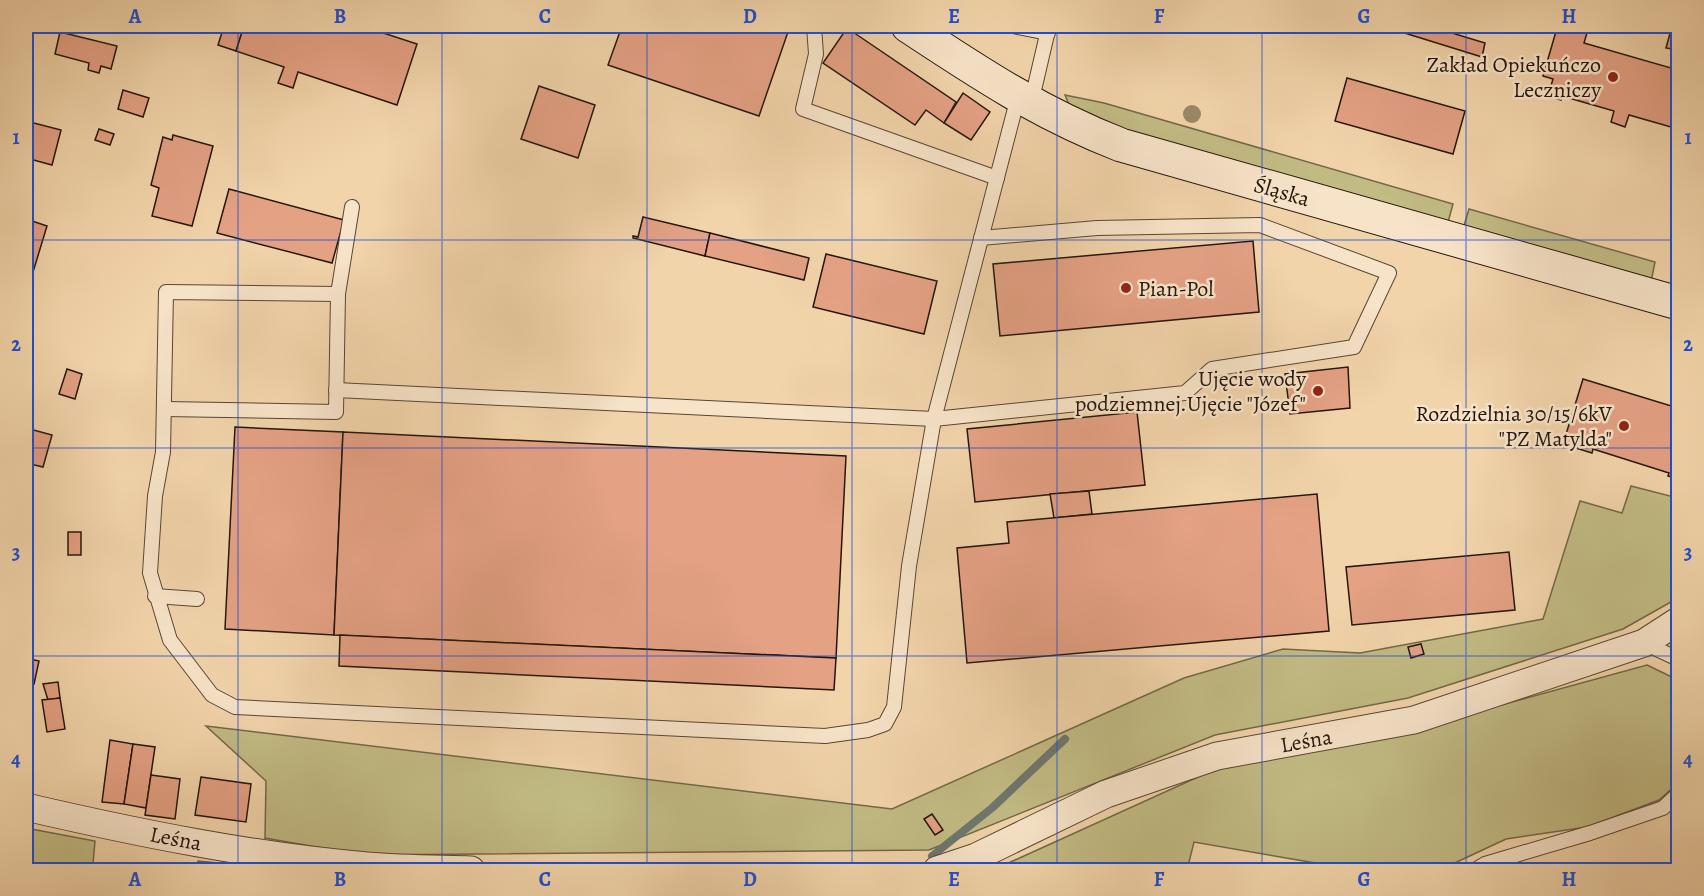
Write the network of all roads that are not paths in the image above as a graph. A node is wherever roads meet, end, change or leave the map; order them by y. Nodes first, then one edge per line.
1 (814, 26) edge
2 (908, 26) edge
3 (1013, 26) edge
4 (1049, 29) edge
5 (1024, 101) junction
6 (997, 178) junction
7 (352, 207) dead end
8 (981, 238) junction
9 (338, 294) junction
10 (1678, 303) edge
11 (336, 390) junction
12 (164, 409) junction
13 (934, 419) junction
14 (156, 596) junction
15 (197, 599) dead end
16 (1678, 621) edge
17 (1644, 643) junction
18 (1678, 659) edge
19 (1678, 795) edge
20 (26, 807) edge
21 (471, 870) edge
22 (937, 870) edge
23 (1475, 870) edge

1 - 6 lane
2 - 5 main road, Śląska
3 - 4 lane
4 - 5 lane
5 - 6 lane
5 - 10 main road, Śląska
6 - 8 lane
7 - 9 lane
8 - 13 lane
8 - 13 lane
9 - 11 lane
9 - 12 lane
11 - 12 lane
11 - 13 lane
12 - 14 lane
13 - 14 lane
14 - 15 lane
16 - 17 street, Leśna
17 - 18 lane
17 - 22 street, Leśna
19 - 23 lane
20 - 21 street, Leśna

